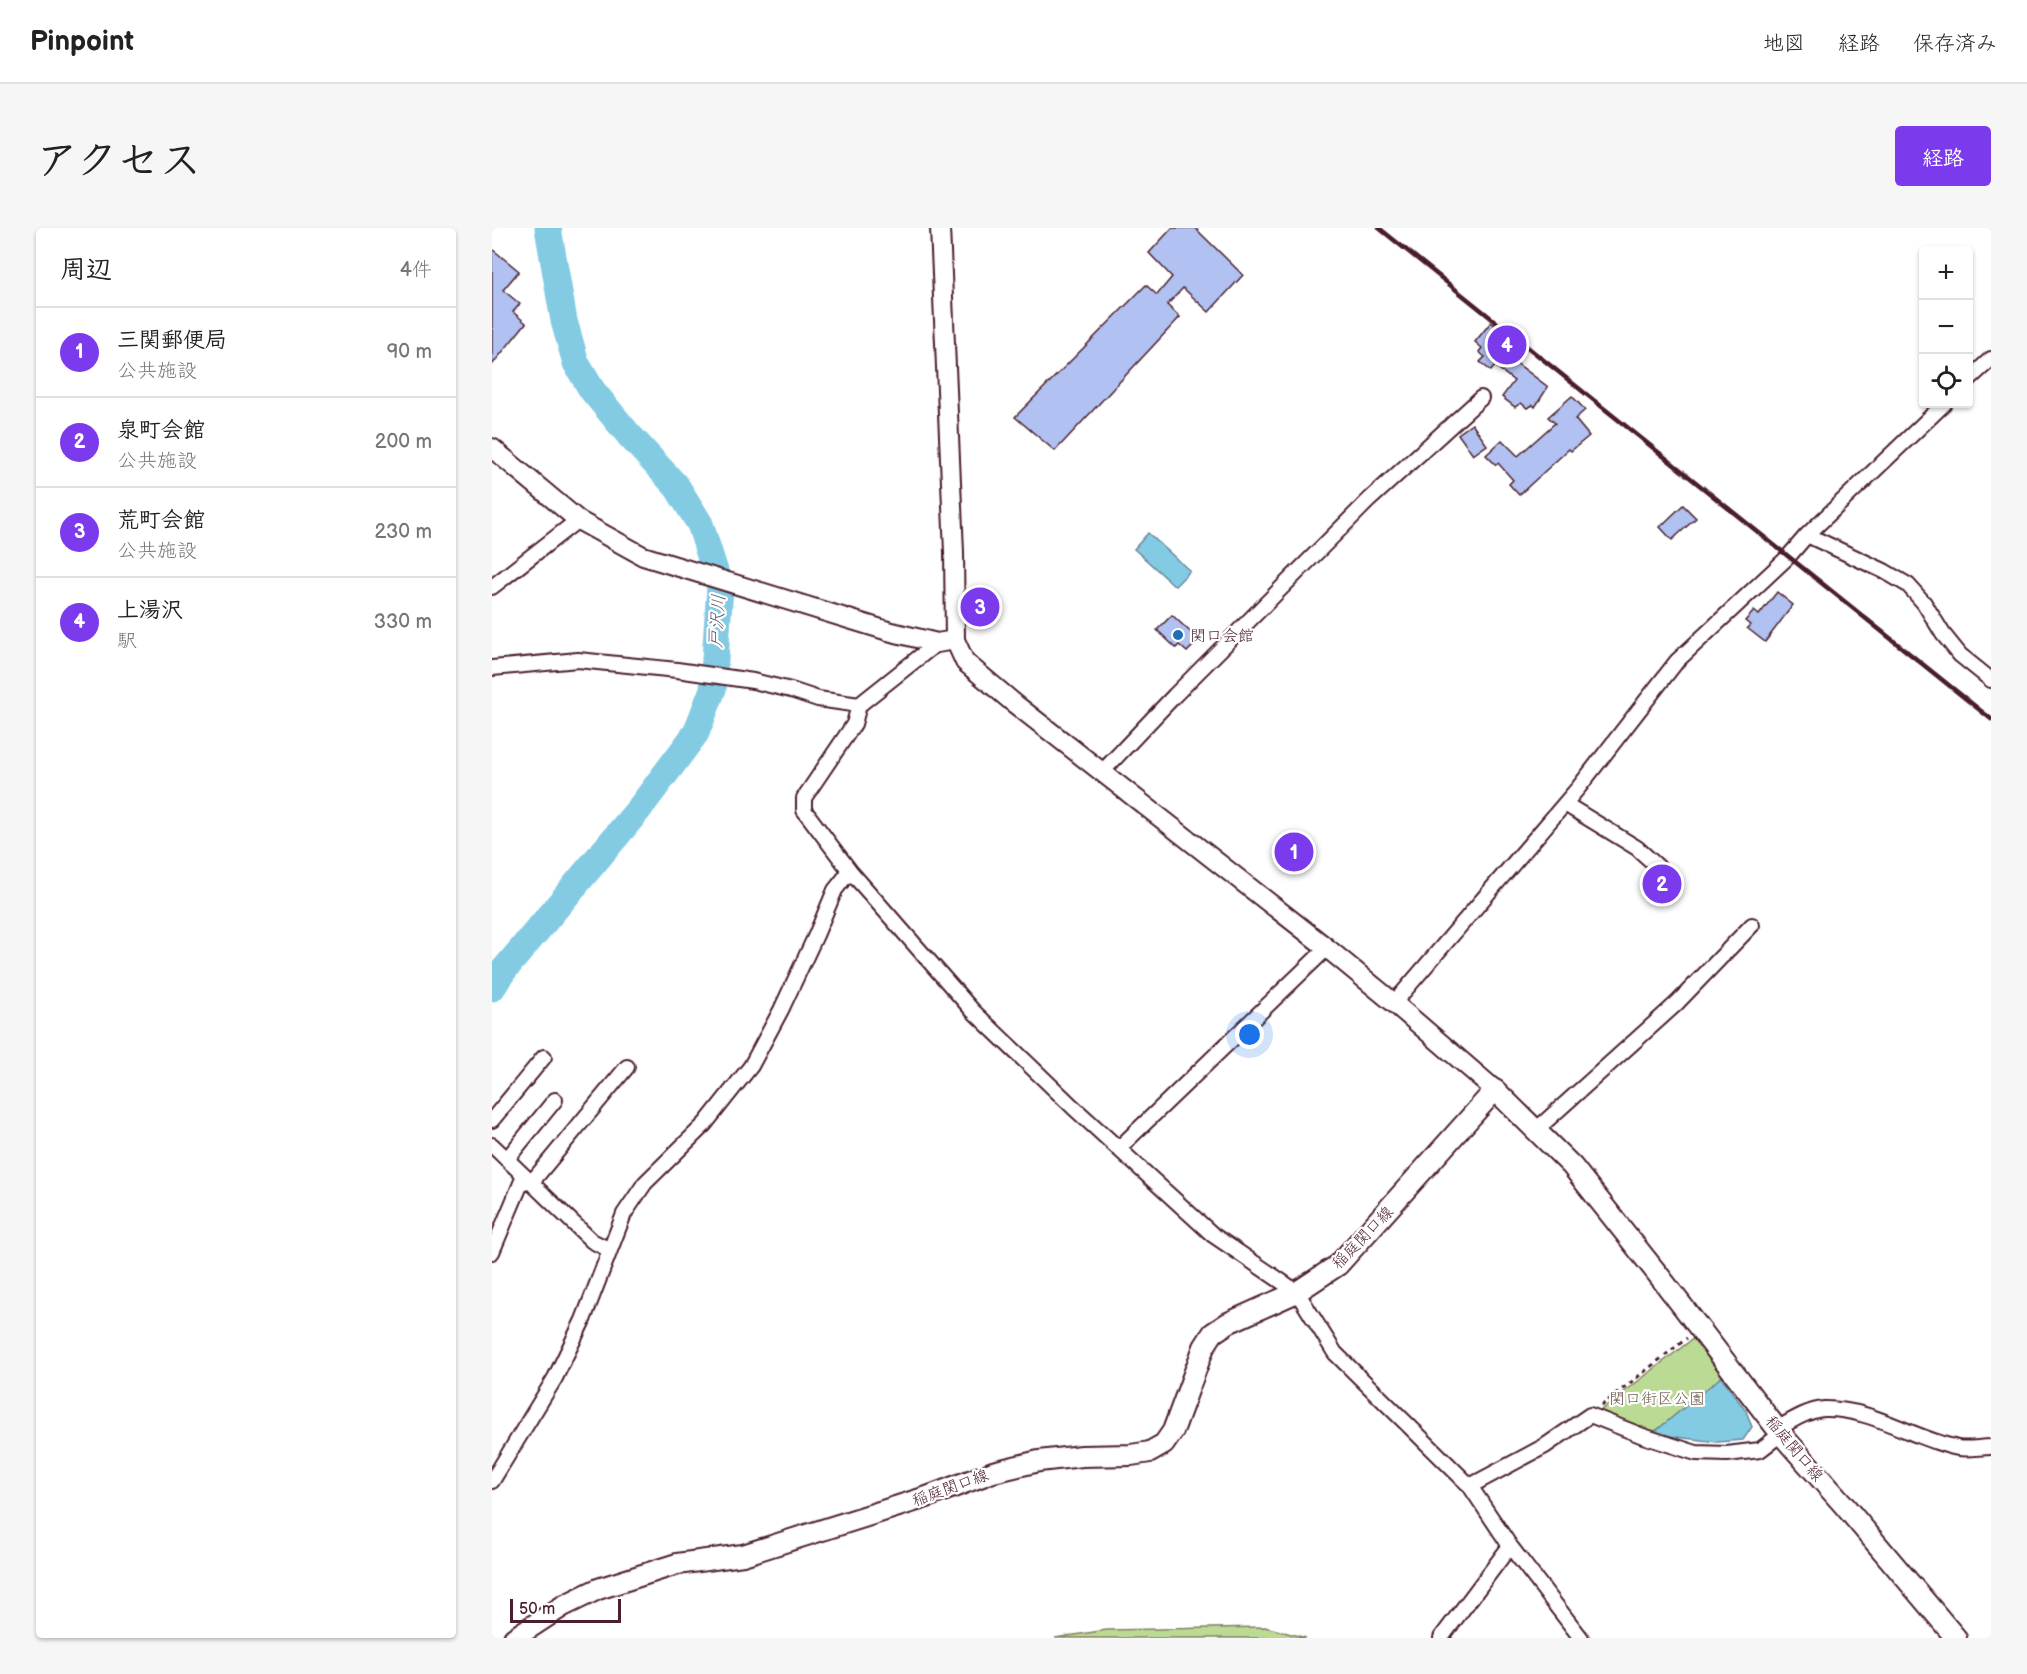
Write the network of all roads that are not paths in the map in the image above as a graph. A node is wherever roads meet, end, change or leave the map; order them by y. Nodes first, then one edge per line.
1 (940, 228) edge
2 (1991, 359) edge
3 (1973, 375) edge
4 (1481, 398) dead end
5 (1940, 408) edge
6 (492, 448) edge
7 (578, 520) junction
8 (1807, 535) junction
9 (492, 587) edge
10 (946, 642) junction
11 (492, 668) edge
12 (1991, 680) edge
13 (859, 705) junction
14 (1103, 771) junction
15 (1565, 804) junction
16 (1658, 867) dead end
17 (850, 871) junction
18 (1752, 925) dead end
19 (1327, 948) junction
20 (1394, 1003) junction
21 (544, 1057) dead end
22 (627, 1067) dead end
23 (1495, 1090) junction
24 (555, 1100) dead end
25 (492, 1120) edge
26 (1536, 1130) junction
27 (1119, 1148) junction
28 (497, 1154) edge
29 (528, 1180) junction
30 (610, 1250) junction
31 (492, 1252) edge
32 (1297, 1292) junction
33 (1779, 1431) junction
34 (1991, 1447) edge
35 (492, 1481) edge
36 (1470, 1486) junction
37 (1510, 1546) junction
38 (520, 1636) edge
39 (1441, 1638) edge
40 (1581, 1638) edge
41 (1956, 1638) edge

1 - 10 street
2 - 3 street
4 - 14 street
5 - 8 street
6 - 7 street
7 - 9 street
7 - 10 street
8 - 12 street
8 - 15 street
10 - 13 street
10 - 14 street
11 - 13 street
13 - 17 street
14 - 19 street
15 - 16 street
15 - 20 street
17 - 27 street
17 - 30 street
18 - 26 street
19 - 20 street
19 - 27 street
20 - 23 street
21 - 25 street
22 - 29 street
23 - 26 main road, 稲庭関口線
23 - 32 main road, 稲庭関口線
24 - 28 street
26 - 33 main road, 稲庭関口線
27 - 32 street
28 - 29 street
29 - 30 street
29 - 31 street
30 - 35 street
32 - 36 street
32 - 38 main road, 稲庭関口線
33 - 34 street
33 - 36 street
33 - 41 main road, 稲庭関口線
36 - 37 street
37 - 39 street
37 - 40 street

